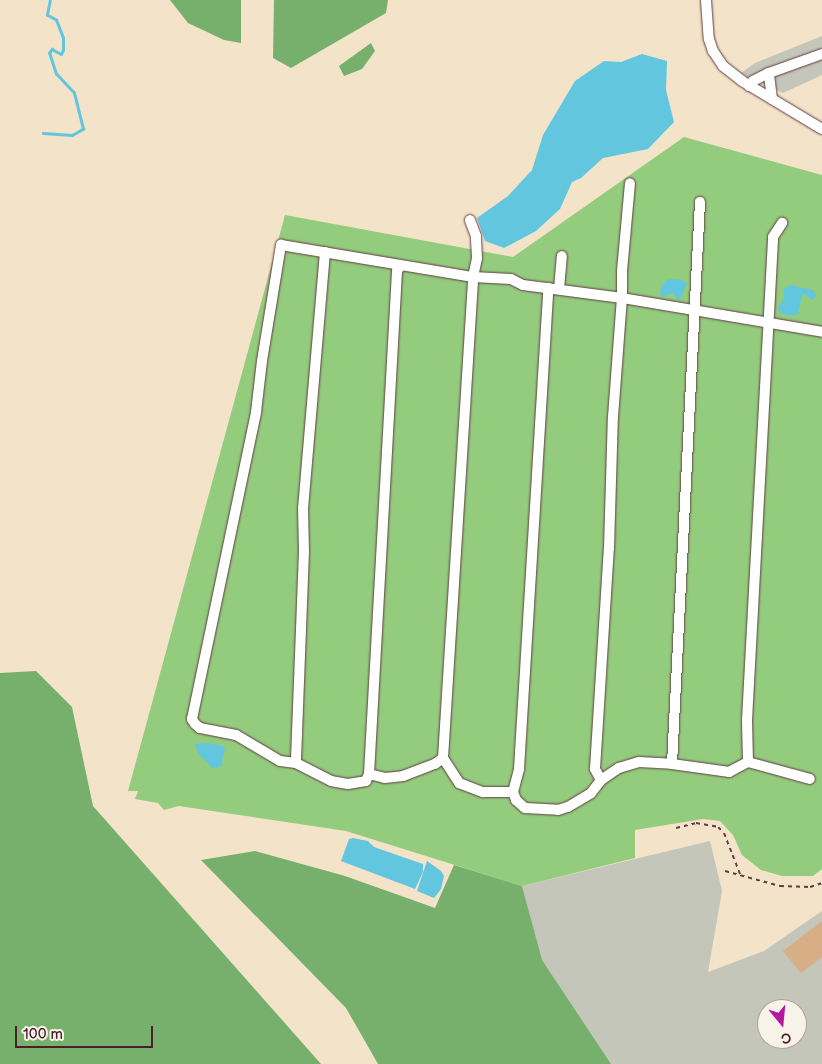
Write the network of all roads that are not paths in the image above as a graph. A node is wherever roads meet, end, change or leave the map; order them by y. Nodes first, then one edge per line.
1 (706, 0) edge
2 (822, 54) edge
3 (769, 73) junction
4 (750, 86) junction
5 (772, 99) junction
6 (822, 129) edge
7 (630, 183) dead end
8 (700, 202) dead end
9 (470, 220) dead end
10 (782, 223) dead end
11 (325, 252) junction
12 (562, 256) dead end
13 (401, 265) junction
14 (473, 277) junction
15 (548, 288) junction
16 (559, 289) junction
17 (622, 298) junction
18 (694, 311) junction
19 (768, 323) junction
20 (822, 332) edge
21 (443, 758) junction
22 (296, 762) junction
23 (748, 762) junction
24 (672, 764) junction
25 (369, 774) junction
26 (810, 779) dead end
27 (601, 780) junction
28 (513, 792) junction

1 - 4 lane
2 - 3 lane
3 - 4 lane
3 - 5 lane
4 - 5 lane
5 - 6 lane
7 - 17 lane
8 - 18 lane
9 - 14 lane
10 - 19 lane
11 - 13 lane
11 - 22 lane
11 - 22 lane
12 - 16 lane
13 - 14 lane
13 - 25 lane
14 - 15 lane
14 - 21 lane
15 - 16 lane
15 - 28 lane
16 - 17 lane
17 - 18 lane
17 - 27 lane
18 - 19 lane
18 - 24 lane
19 - 20 lane
19 - 23 lane
21 - 25 lane
21 - 28 lane
22 - 25 lane
23 - 24 lane
23 - 26 lane
24 - 27 lane
27 - 28 lane

